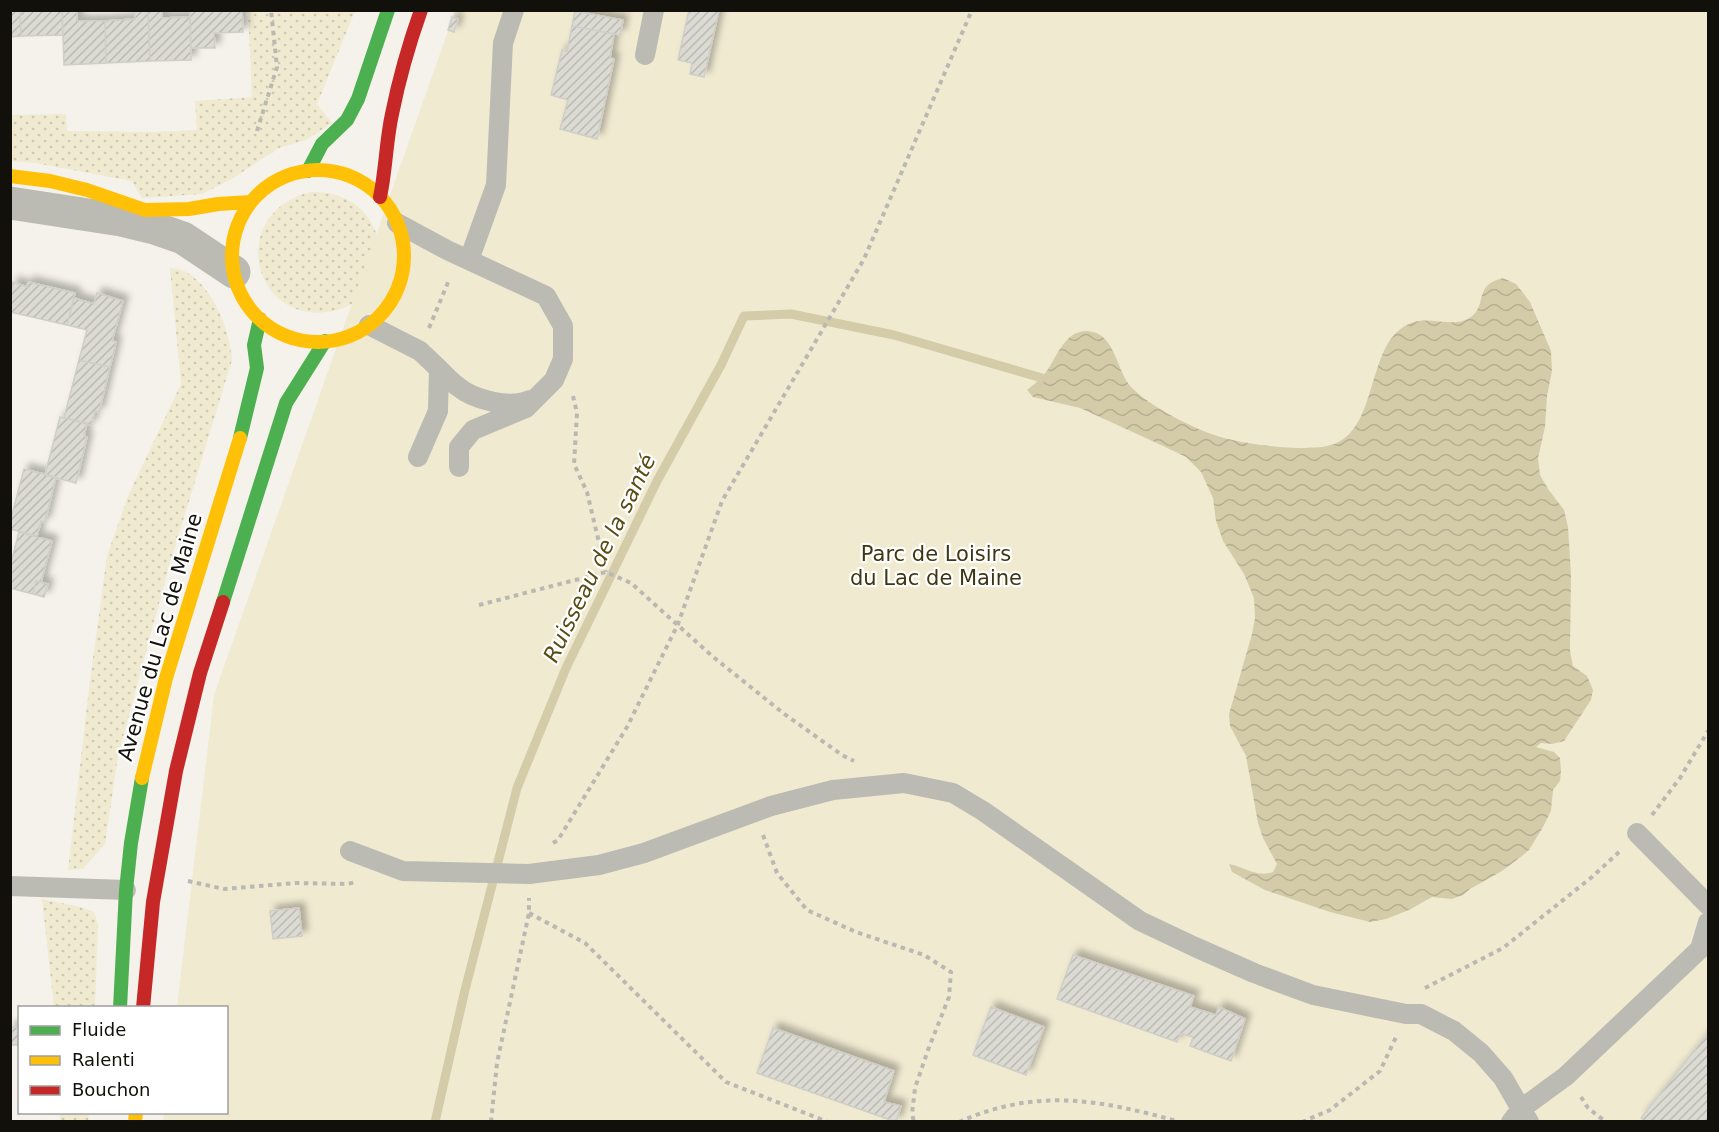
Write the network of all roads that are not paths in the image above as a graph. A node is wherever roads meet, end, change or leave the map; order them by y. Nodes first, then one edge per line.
1 (388, 10) edge
2 (421, 10) edge
3 (514, 10) edge
4 (654, 10) edge
5 (645, 55) dead end
6 (308, 171) junction
7 (10, 177) edge
8 (380, 197) junction
9 (251, 202) junction
10 (10, 203) edge
11 (397, 223) junction
12 (470, 260) junction
13 (234, 272) junction
14 (260, 319) junction
15 (369, 325) junction
16 (325, 341) junction
17 (439, 369) junction
18 (536, 398) junction
19 (418, 457) dead end
20 (459, 467) dead end
21 (1637, 833) road end
22 (350, 851) dead end
23 (10, 886) edge
24 (126, 890) junction
25 (1708, 904) edge
26 (1708, 922) edge
27 (120, 1006) edge
28 (143, 1006) edge
29 (1520, 1117) edge

1 - 6 street
2 - 8 street
3 - 12 lane
4 - 5 lane
6 - 8 street
6 - 9 street
7 - 9 street
8 - 11 street
9 - 13 street
10 - 13 street
11 - 12 lane
11 - 15 street
12 - 18 lane
13 - 14 street
14 - 16 street
14 - 24 street, Avenue du Lac de Maine
15 - 16 street
15 - 17 lane
16 - 28 street
17 - 18 lane
17 - 19 lane
18 - 20 lane
21 - 25 lane
22 - 29 lane
23 - 24 lane
24 - 27 street, Avenue du Lac de Maine
26 - 29 lane

